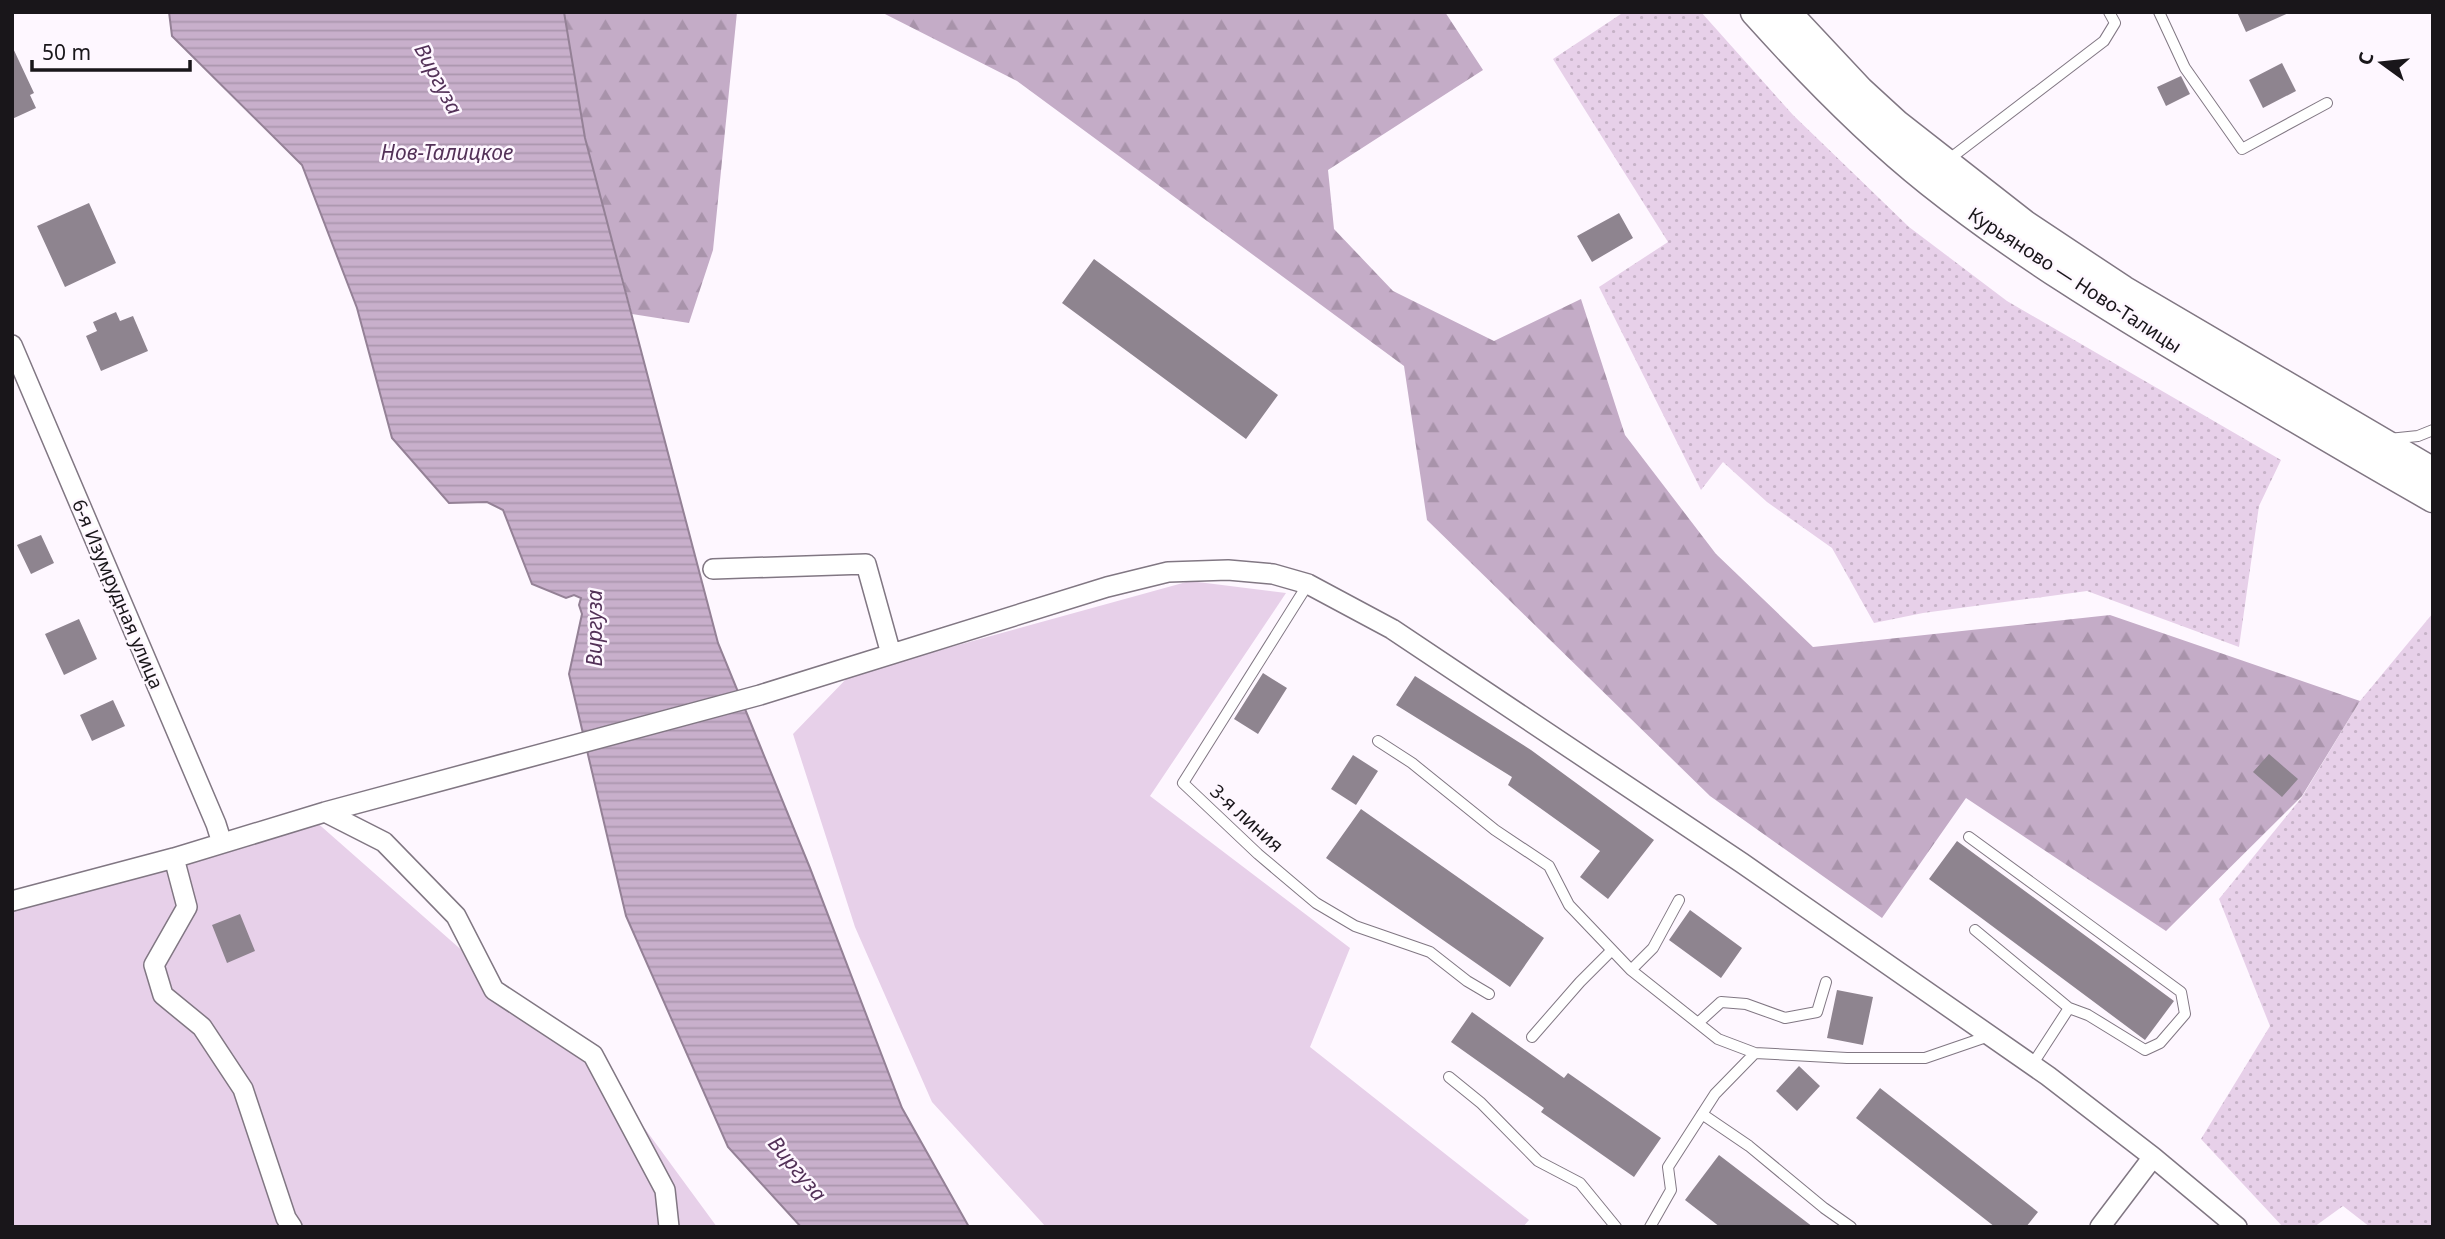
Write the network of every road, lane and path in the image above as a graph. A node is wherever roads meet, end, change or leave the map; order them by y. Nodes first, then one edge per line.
1 (1755, 12) edge
2 (1786, 12) edge
3 (2109, 12) edge
4 (2158, 12) edge
5 (2326, 103) dead end
6 (1945, 163) junction
7 (12, 345) edge
8 (2433, 430) edge
9 (2377, 440) junction
10 (2433, 472) edge
11 (2433, 498) edge
12 (713, 569) dead end
13 (1308, 584) junction
14 (891, 654) junction
15 (1378, 741) dead end
16 (325, 812) junction
17 (1969, 836) dead end
18 (222, 843) junction
19 (174, 858) junction
20 (1679, 900) dead end
21 (12, 901) edge
22 (1975, 930) dead end
23 (1612, 950) junction
24 (1630, 970) junction
25 (1826, 982) dead end
26 (1489, 994) dead end
27 (2069, 1008) junction
28 (1698, 1023) junction
29 (1990, 1035) junction
30 (1532, 1037) dead end
31 (1755, 1053) junction
32 (2032, 1065) junction
33 (1449, 1077) dead end
34 (1702, 1114) junction
35 (2153, 1157) junction
36 (292, 1227) edge
37 (669, 1227) edge
38 (1616, 1227) edge
39 (1650, 1227) edge
40 (1851, 1227) edge
41 (2100, 1227) edge
42 (2237, 1227) edge

1 - 11 main road, Курьяново — Ново-Талицы
2 - 6 main road, Курьяново — Ново-Талицы
3 - 6 lane
4 - 5 lane
6 - 9 main road, Курьяново — Ново-Талицы
7 - 18 street, 6-я Изумрудная улица
8 - 9 lane
9 - 10 main road, Курьяново — Ново-Талицы
12 - 14 street
13 - 14 street
13 - 26 lane, 3-я линия
13 - 29 street
14 - 16 street
15 - 23 lane
16 - 18 street
16 - 37 street
17 - 27 lane
18 - 19 street
19 - 21 street
19 - 36 street
20 - 24 lane
22 - 27 lane
23 - 24 lane
23 - 30 lane
24 - 28 lane
25 - 28 lane
27 - 32 lane
28 - 31 lane
29 - 31 lane
29 - 32 street
31 - 34 lane
32 - 35 street
33 - 38 lane
34 - 39 lane
34 - 40 lane
35 - 41 street
35 - 42 street

